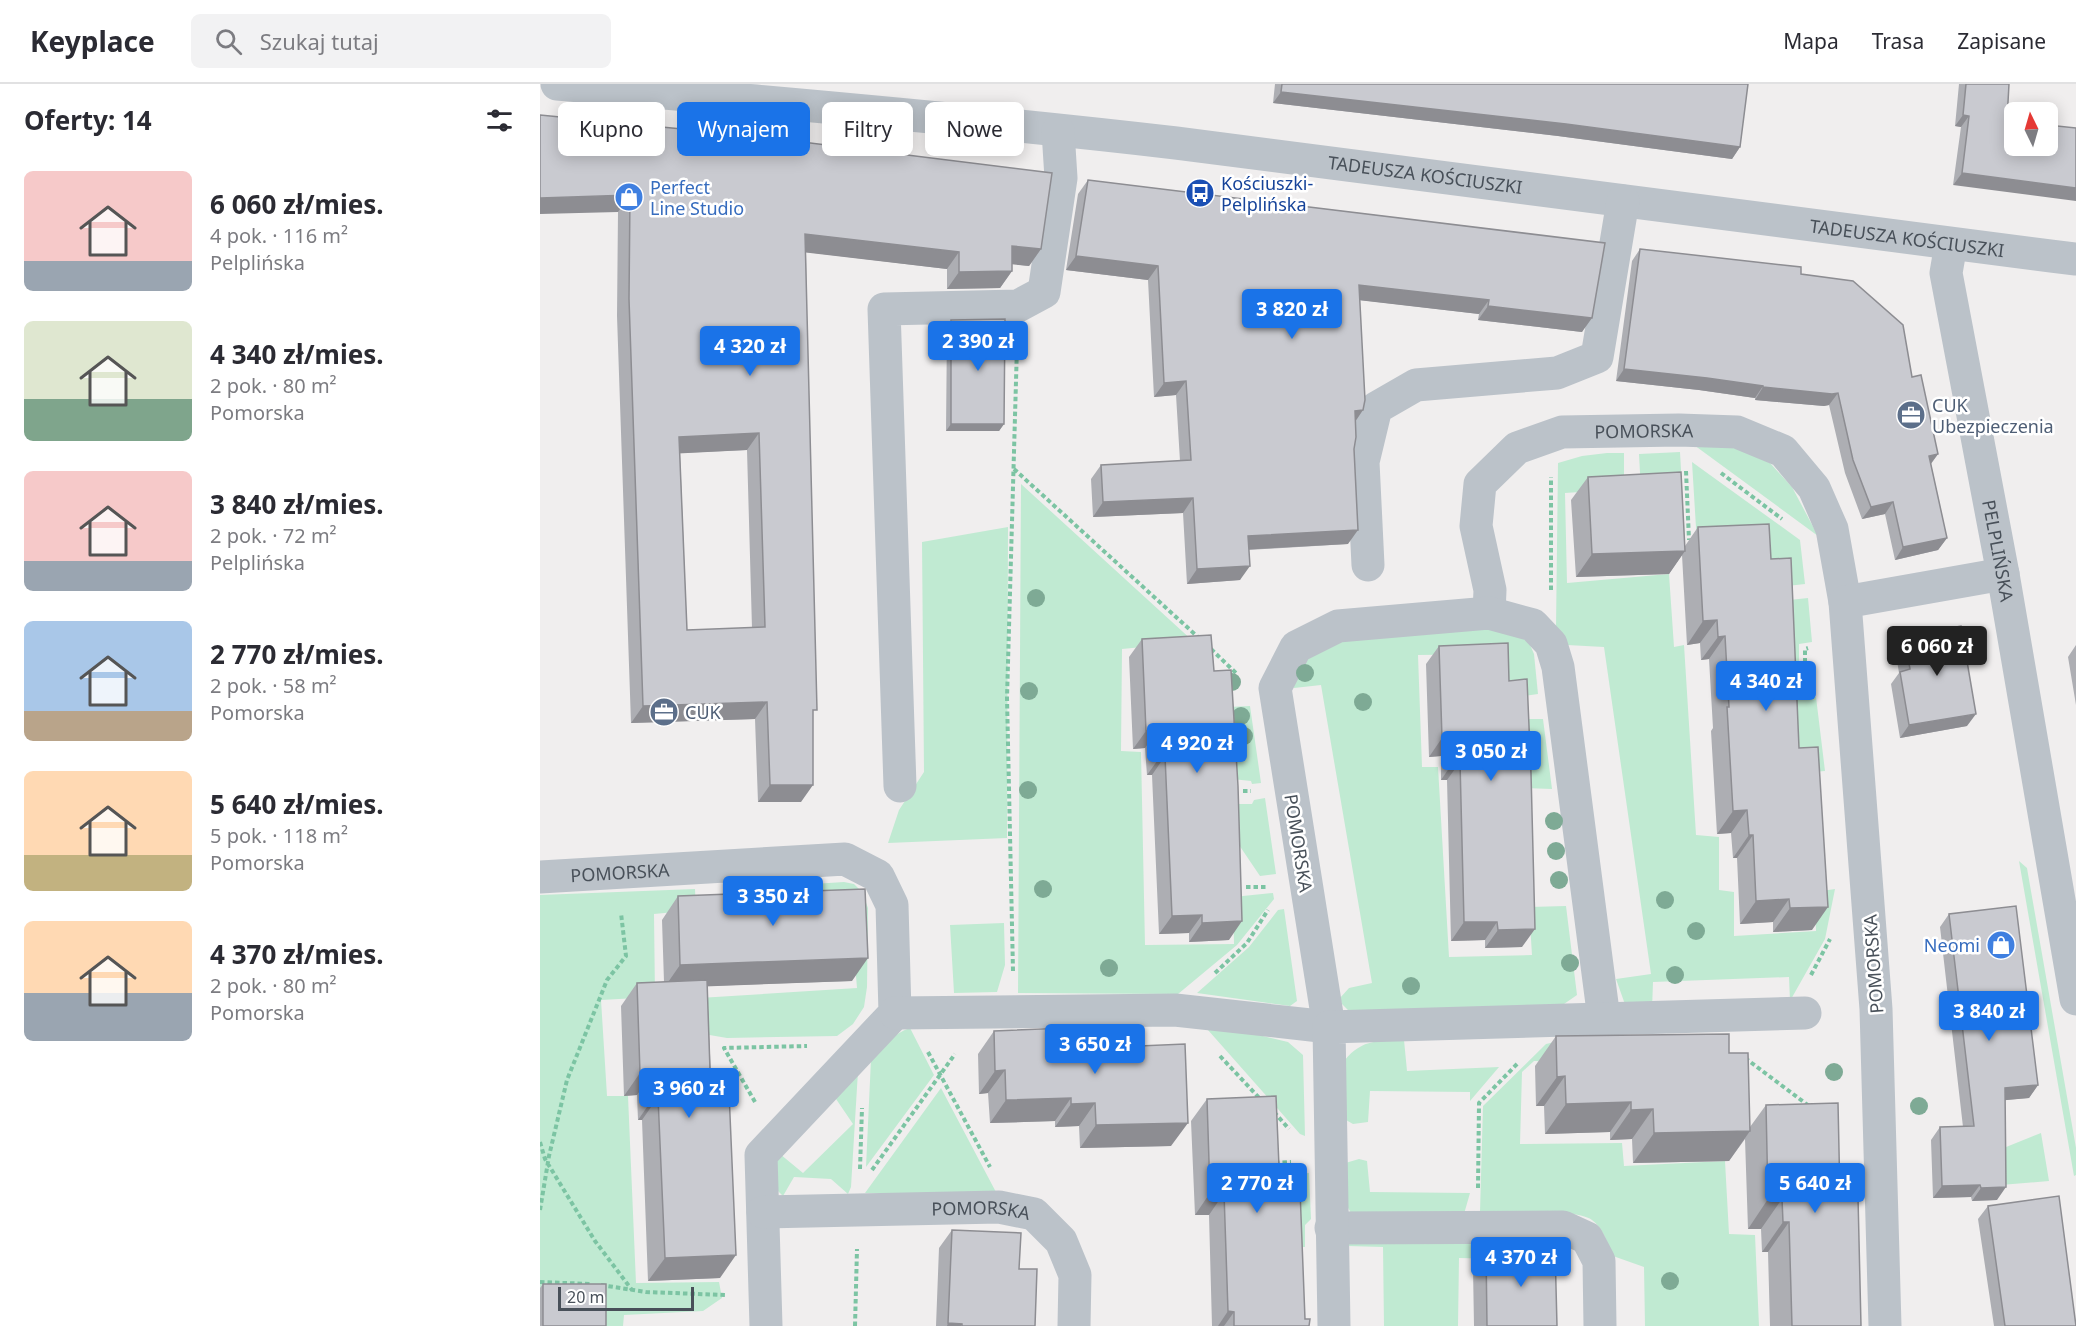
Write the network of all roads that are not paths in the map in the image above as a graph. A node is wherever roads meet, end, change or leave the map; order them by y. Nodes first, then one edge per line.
1 (557, 84) edge
2 (674, 89) edge
3 (1058, 131) junction
4 (1623, 201) junction
5 (1951, 244) junction
6 (2076, 259) edge
7 (1368, 565) dead end
8 (2003, 574) junction
9 (1845, 602) junction
10 (1489, 613) junction
11 (900, 786) dead end
12 (540, 877) edge
13 (2076, 999) edge
14 (902, 1013) junction
15 (1805, 1013) dead end
16 (1604, 1018) junction
17 (1329, 1027) junction
18 (763, 1212) junction
19 (1331, 1228) junction
20 (765, 1326) edge
21 (1074, 1326) edge
22 (1334, 1326) edge
23 (1600, 1326) edge
24 (1885, 1326) edge

1 - 2 street, TADEUSZA KOŚCIUSZKI
2 - 3 street, TADEUSZA KOŚCIUSZKI
3 - 4 street, TADEUSZA KOŚCIUSZKI
3 - 11 street
4 - 5 street, TADEUSZA KOŚCIUSZKI
4 - 7 street
5 - 6 street, TADEUSZA KOŚCIUSZKI
5 - 8 street, PELPLIŃSKA
8 - 9 street
8 - 13 street, PELPLIŃSKA
9 - 10 street, POMORSKA
9 - 24 street, POMORSKA
10 - 16 street, POMORSKA
10 - 17 street, POMORSKA
12 - 14 street, POMORSKA
14 - 17 street
14 - 18 street
15 - 16 street
16 - 17 street
17 - 19 street, POMORSKA
18 - 20 street
18 - 21 street, POMORSKA
19 - 22 street, POMORSKA
19 - 23 street

